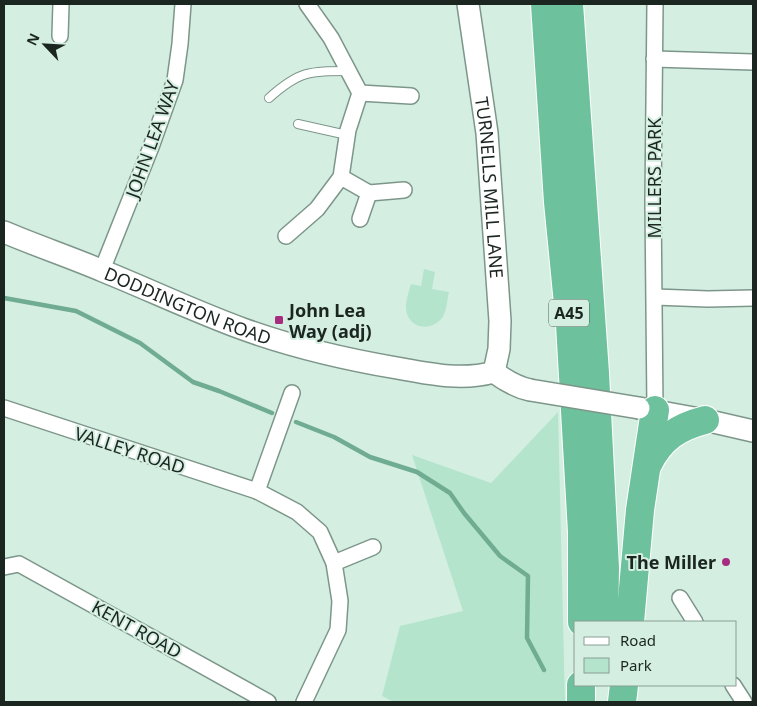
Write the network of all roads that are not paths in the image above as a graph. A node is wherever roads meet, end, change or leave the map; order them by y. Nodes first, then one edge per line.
1 (61, 4) edge
2 (184, 4) edge
3 (307, 4) edge
4 (468, 4) edge
5 (545, 4) edge
6 (569, 4) edge
7 (655, 4) edge
8 (60, 36) dead end
9 (654, 59) junction
10 (753, 62) edge
11 (349, 71) junction
12 (360, 92) junction
13 (411, 96) dead end
14 (269, 98) dead end
15 (298, 124) dead end
16 (347, 135) junction
17 (341, 178) junction
18 (404, 190) dead end
19 (368, 193) junction
20 (360, 219) dead end
21 (4, 232) edge
22 (286, 236) dead end
23 (102, 270) junction
24 (655, 297) junction
25 (753, 298) edge
26 (494, 372) junction
27 (292, 393) dead end
28 (4, 408) edge
29 (647, 409) junction
30 (705, 420) junction
31 (753, 431) edge
32 (646, 467) junction
33 (257, 491) junction
34 (373, 547) dead end
35 (334, 563) junction
36 (4, 568) edge
37 (680, 598) dead end
38 (582, 621) edge
39 (604, 621) edge
40 (630, 621) edge
41 (694, 621) edge
42 (581, 686) edge
43 (604, 686) edge
44 (624, 686) edge
45 (734, 686) edge
46 (268, 702) edge
47 (304, 702) edge
48 (581, 702) edge
49 (604, 702) edge
50 (622, 702) edge
51 (744, 702) edge

1 - 8 street
2 - 23 street, JOHN LEA WAY
3 - 11 street
4 - 26 main road, TURNELLS MILL LANE
5 - 38 highway, A45
6 - 39 highway, A45
7 - 9 street, MILLERS PARK
9 - 10 street
9 - 24 street, MILLERS PARK
11 - 12 street
11 - 14 lane
12 - 13 street
12 - 16 street
15 - 16 lane
16 - 17 street
17 - 19 street
17 - 22 street
18 - 19 street
19 - 20 street
21 - 23 main road, DODDINGTON ROAD
23 - 26 main road, DODDINGTON ROAD
24 - 25 street
24 - 29 street, MILLERS PARK
26 - 29 main road, bridge
27 - 33 street
28 - 33 street, VALLEY ROAD
29 - 30 main road
29 - 32 highway
30 - 31 main road
30 - 32 highway
32 - 40 highway
33 - 35 street, VALLEY ROAD
34 - 35 street
35 - 47 street, VALLEY ROAD
36 - 46 street, KENT ROAD
37 - 41 street
42 - 48 highway
43 - 49 highway
44 - 50 highway
45 - 51 street

